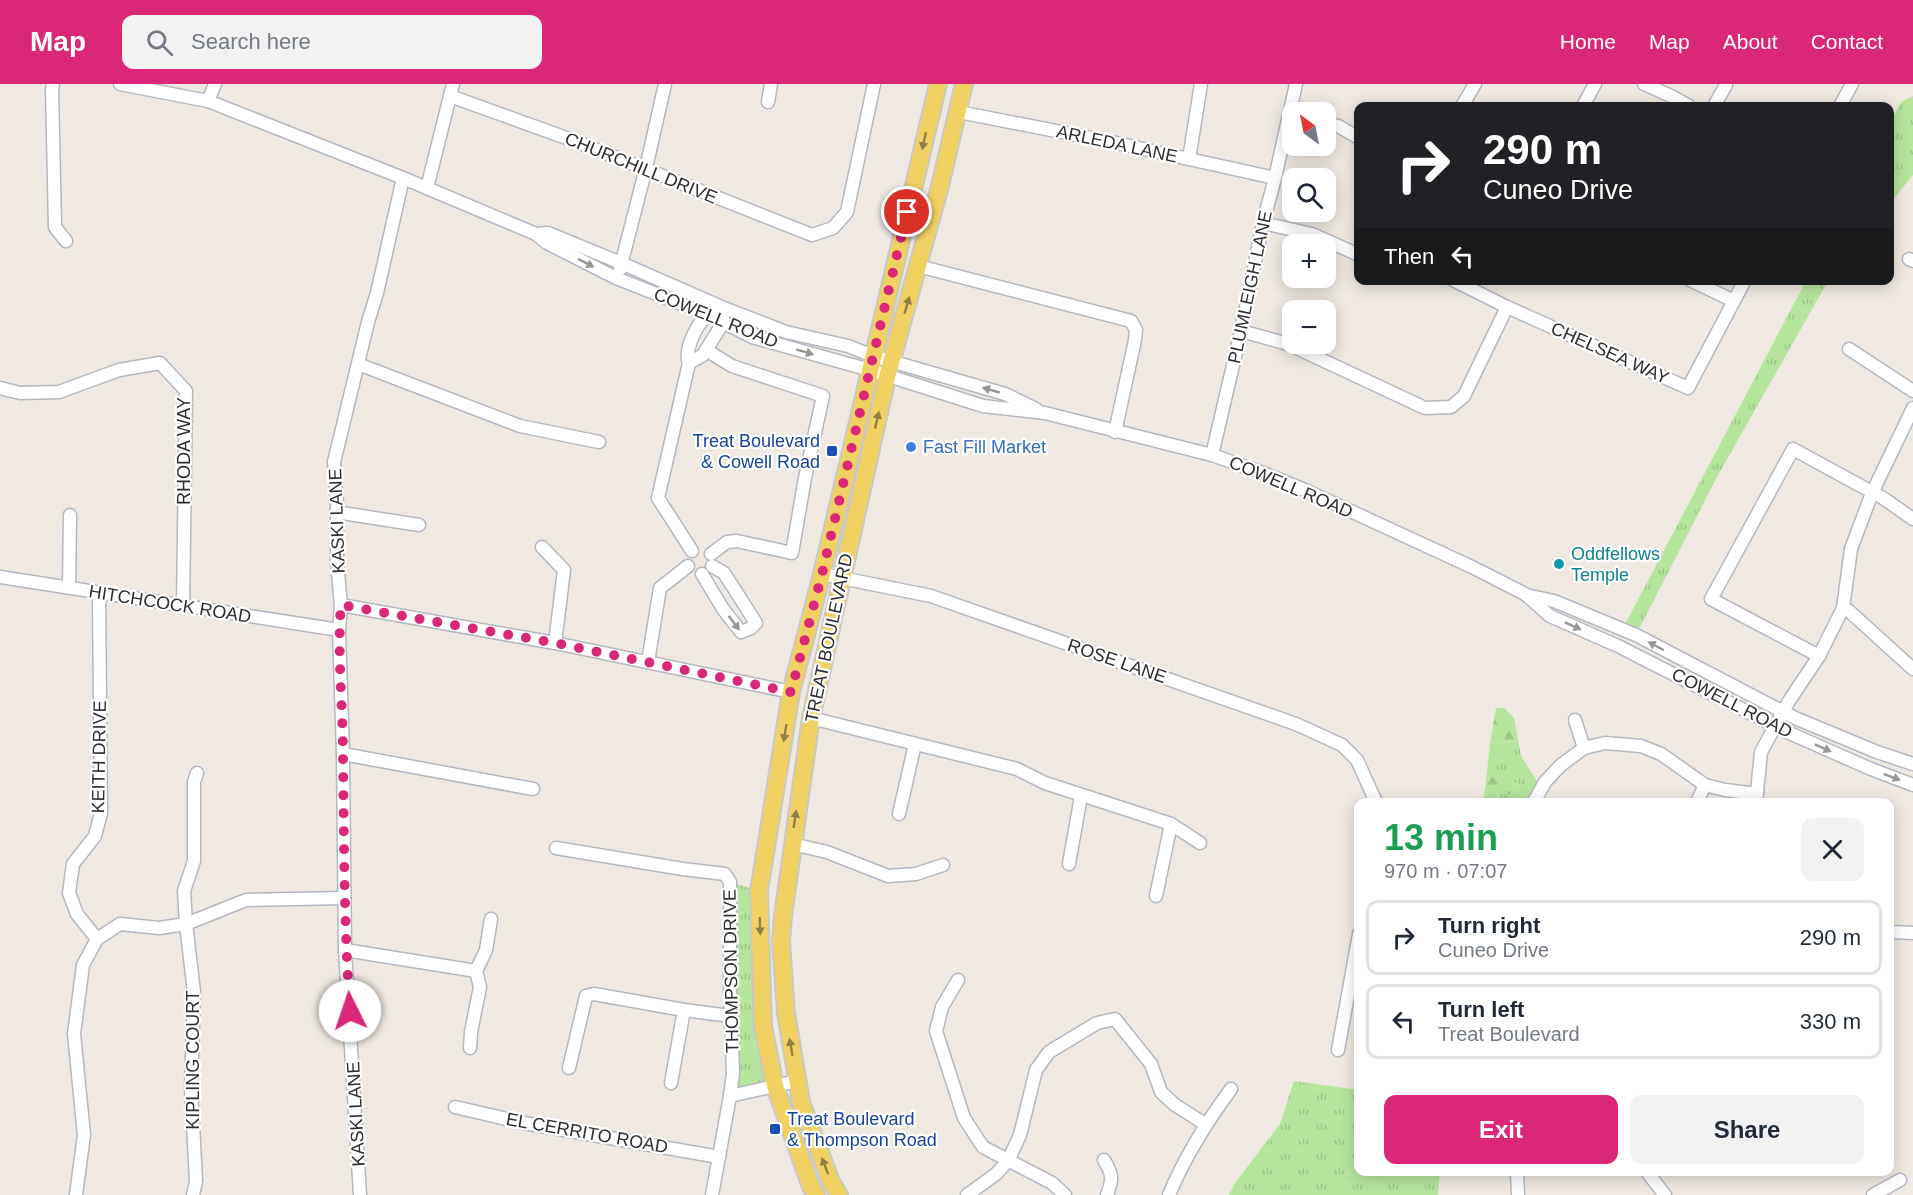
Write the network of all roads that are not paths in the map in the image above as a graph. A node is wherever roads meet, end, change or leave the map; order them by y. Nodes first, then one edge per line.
1 (53, 84) edge
2 (120, 84) edge
3 (215, 84) edge
4 (665, 84) edge
5 (771, 84) edge
6 (874, 84) edge
7 (938, 84) edge
8 (964, 84) edge
9 (1201, 84) edge
10 (1296, 84) edge
11 (1475, 84) edge
12 (1595, 84) edge
13 (1644, 84) edge
14 (1852, 84) edge
15 (1726, 85) edge
16 (451, 90) edge
17 (208, 101) junction
18 (768, 102) dead end
19 (1293, 102) edge
20 (1464, 102) edge
21 (1585, 102) edge
22 (1682, 102) edge
23 (1716, 102) edge
24 (1842, 102) edge
25 (959, 112) junction
26 (1336, 126) edge
27 (1354, 135) edge
28 (1282, 151) edge
29 (1188, 159) junction
30 (646, 168) junction
31 (403, 178) junction
32 (1275, 178) junction
33 (427, 188) junction
34 (1263, 223) junction
35 (536, 234) junction
36 (66, 241) dead end
37 (1354, 253) edge
38 (621, 263) junction
39 (918, 266) junction
40 (616, 278) junction
41 (1463, 285) edge
42 (1700, 285) edge
43 (1742, 285) edge
44 (1734, 301) junction
45 (1507, 307) junction
46 (724, 308) junction
47 (707, 314) junction
48 (723, 323) junction
49 (1241, 331) junction
50 (1849, 349) dead end
51 (706, 350) junction
52 (689, 363) junction
53 (872, 363) junction
54 (358, 364) junction
55 (889, 369) junction
56 (0, 388) edge
57 (1913, 391) edge
58 (1913, 408) edge
59 (1045, 413) junction
60 (1115, 432) junction
61 (599, 442) dead end
62 (1212, 455) junction
63 (1872, 493) junction
64 (336, 512) junction
65 (70, 515) dead end
66 (1913, 519) edge
67 (420, 525) dead end
68 (542, 547) dead end
69 (693, 551) junction
70 (708, 565) junction
71 (688, 566) junction
72 (822, 574) junction
73 (0, 577) edge
74 (842, 577) junction
75 (69, 587) junction
76 (99, 594) junction
77 (1525, 594) junction
78 (341, 605) junction
79 (183, 606) junction
80 (1843, 608) junction
81 (339, 630) junction
82 (555, 643) junction
83 (1819, 656) junction
84 (648, 662) junction
85 (1913, 669) edge
86 (791, 692) junction
87 (1783, 712) junction
88 (811, 718) junction
89 (1575, 720) dead end
90 (1775, 726) junction
91 (915, 744) junction
92 (1584, 748) junction
93 (343, 754) junction
94 (1913, 764) edge
95 (197, 773) dead end
96 (1705, 785) junction
97 (1913, 785) edge
98 (532, 789) dead end
99 (1081, 796) junction
100 (1374, 798) edge
101 (1536, 798) edge
102 (1698, 798) edge
103 (1757, 798) edge
104 (899, 814) dead end
105 (1172, 824) junction
106 (1200, 843) dead end
107 (792, 844) junction
108 (556, 848) dead end
109 (1069, 864) dead end
110 (943, 865) dead end
111 (1156, 896) dead end
112 (344, 898) junction
113 (491, 919) dead end
114 (186, 924) junction
115 (1894, 932) edge
116 (1913, 933) edge
117 (97, 939) junction
118 (345, 950) junction
119 (1354, 962) edge
120 (476, 971) junction
121 (958, 980) dead end
122 (684, 1010) junction
123 (730, 1016) junction
124 (470, 1048) dead end
125 (1338, 1050) dead end
126 (569, 1068) dead end
127 (797, 1081) junction
128 (671, 1083) dead end
129 (775, 1086) junction
130 (1231, 1089) dead end
131 (730, 1096) junction
132 (456, 1107) dead end
133 (1205, 1124) junction
134 (719, 1157) junction
135 (1104, 1160) dead end
136 (1008, 1161) junction
137 (1517, 1176) edge
138 (1650, 1176) edge
139 (1900, 1180) dead end
140 (76, 1195) edge
141 (194, 1195) edge
142 (360, 1195) edge
143 (712, 1195) edge
144 (816, 1195) edge
145 (839, 1195) edge
146 (967, 1195) edge
147 (1065, 1195) edge
148 (1107, 1195) edge
149 (1169, 1195) edge
150 (1518, 1195) edge
151 (1665, 1195) edge
152 (1873, 1195) edge

1 - 36 street
2 - 17 street, COWELL ROAD
3 - 17 street
4 - 30 street
5 - 18 street
6 - 30 street, CHURCHILL DRIVE
7 -> 53 main road, TREAT BOULEVARD
8 - 25 main road, TREAT BOULEVARD
9 - 29 street
10 - 19 street, PLUMLEIGH LANE
11 - 20 street
12 - 21 street
13 - 22 street
14 - 24 street
15 - 23 street
16 - 30 street, CHURCHILL DRIVE
16 - 33 street
17 - 31 street, COWELL ROAD
25 - 29 street, ARLEDA LANE
25 - 39 main road, TREAT BOULEVARD
26 - 27 street
28 - 32 street, PLUMLEIGH LANE
29 - 32 street, ARLEDA LANE
30 - 38 street
31 - 33 street, COWELL ROAD
31 - 54 street, KASKI LANE
32 - 34 street, PLUMLEIGH LANE
33 - 35 street, COWELL ROAD
34 - 37 street
34 - 49 street, PLUMLEIGH LANE
35 - 38 street, COWELL ROAD
35 -> 40 street, COWELL ROAD
38 - 40 street
38 - 46 street, COWELL ROAD
55 -> 39 main road, TREAT BOULEVARD
39 - 60 street
40 - 47 street, COWELL ROAD
41 - 45 street, CHELSEA WAY
42 - 44 street
43 - 44 street, CHELSEA WAY
44 - 45 street, CHELSEA WAY
45 - 49 street
46 - 47 street
46 - 48 street
46 - 53 street, COWELL ROAD
47 - 48 street, COWELL ROAD
47 - 52 street
48 - 51 street
48 -> 53 street, COWELL ROAD
49 - 62 street, PLUMLEIGH LANE
50 - 57 street
51 - 52 street
51 - 70 street
52 - 69 street
53 - 55 street, COWELL ROAD
53 - 72 main road, TREAT BOULEVARD
54 - 61 street
54 - 64 street, KASKI LANE
59 -> 55 street, COWELL ROAD
55 - 59 street, COWELL ROAD
74 -> 55 main road, TREAT BOULEVARD
56 - 79 street, RHODA WAY
58 - 63 street
59 - 60 street, COWELL ROAD
60 - 62 street, COWELL ROAD
62 - 77 street, COWELL ROAD
63 - 66 street
63 - 80 street
63 - 83 street
64 - 67 street
64 - 78 street, KASKI LANE
65 - 75 street
68 - 82 street
69 - 70 street
69 - 71 street
70 -> 70 street
70 - 71 street
71 - 84 street
72 - 74 street, ROSE LANE
72 - 86 main road, TREAT BOULEVARD
73 - 75 street, HITCHCOCK ROAD
74 - 88 main road, TREAT BOULEVARD
74 - 100 street, ROSE LANE
75 - 76 street, HITCHCOCK ROAD
76 - 79 street, HITCHCOCK ROAD
76 - 117 street, KEITH DRIVE
87 -> 77 street, COWELL ROAD
77 -> 90 street, COWELL ROAD
78 - 81 street, KASKI LANE
78 - 82 street
79 - 81 street, HITCHCOCK ROAD
80 - 83 street
80 - 85 street
81 - 93 street, KASKI LANE
82 - 84 street
83 - 87 street
84 - 86 street
86 -> 129 main road, TREAT BOULEVARD
87 - 90 street
87 - 94 street, COWELL ROAD
88 - 91 street
107 -> 88 main road, TREAT BOULEVARD
89 - 92 street
90 -> 97 street, COWELL ROAD
90 - 103 street
91 - 99 street
91 - 104 street
92 - 96 street
92 - 101 street
93 - 98 street
93 - 112 street, KASKI LANE
95 - 114 street, KIPLING COURT
96 - 102 street
96 - 103 street
99 - 105 street
99 - 109 street
105 - 106 street
105 - 111 street
107 - 110 street
127 -> 107 main road, TREAT BOULEVARD
108 - 123 street, THOMPSON DRIVE
112 - 114 street
112 - 118 street, KASKI LANE
113 - 120 street
114 - 117 street
114 - 141 street, KIPLING COURT
115 - 116 street
117 - 140 street
118 - 120 street
118 - 142 street, KASKI LANE
119 - 125 street
120 - 124 street
121 - 136 street
122 - 123 street
122 - 126 street
122 - 128 street
123 - 131 street, THOMPSON DRIVE
127 - 129 street
145 -> 127 main road, TREAT BOULEVARD
129 - 131 street
129 - 144 main road, TREAT BOULEVARD
130 - 133 street
131 - 134 street, THOMPSON DRIVE
132 - 134 street, EL CERRITO ROAD
133 - 136 street
133 - 149 street
134 - 143 street, THOMPSON DRIVE
135 - 148 street
136 - 146 street
136 - 147 street
137 - 150 street
138 - 151 street
139 - 152 street

